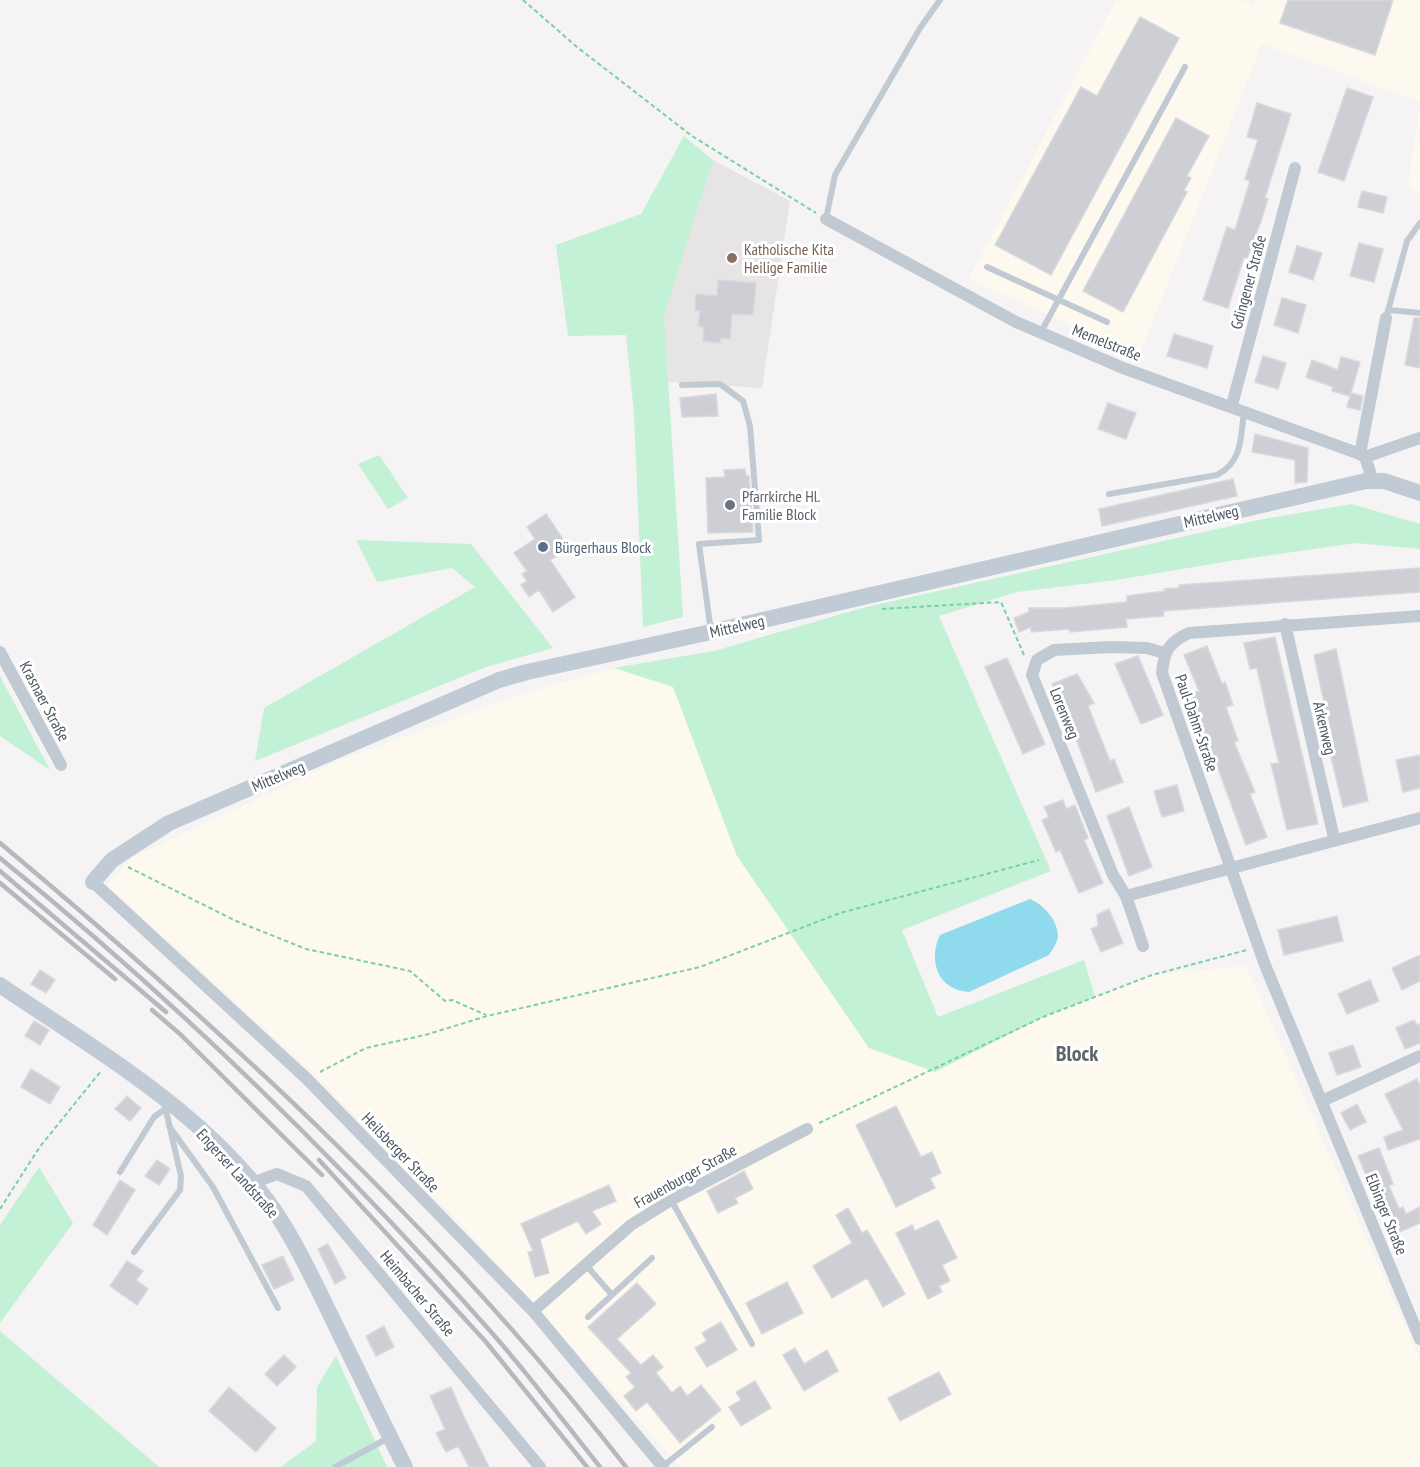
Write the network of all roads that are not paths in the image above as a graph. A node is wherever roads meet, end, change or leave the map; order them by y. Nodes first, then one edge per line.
1 (940, 0) edge
2 (1185, 67) dead end
3 (1295, 168) dead end
4 (826, 219) joint
5 (1420, 224) edge
6 (987, 267) dead end
7 (1058, 300) junction
8 (1420, 313) edge
9 (1388, 314) junction
10 (1107, 322) dead end
11 (1041, 332) junction
12 (682, 386) dead end
13 (1238, 407) junction
14 (1420, 438) edge
15 (1362, 455) junction
16 (1373, 481) junction
17 (1420, 493) edge
18 (1110, 494) dead end
19 (1420, 616) edge
20 (1285, 624) junction
21 (711, 632) junction
22 (0, 652) edge
23 (1164, 653) junction
24 (60, 765) dead end
25 (1420, 818) edge
26 (1335, 838) junction
27 (1230, 867) junction
28 (93, 882) joint
29 (1126, 896) junction
30 (1143, 946) dead end
31 (1258, 947) joint
32 (0, 986) edge
33 (1420, 1056) edge
34 (1322, 1101) junction
35 (164, 1104) junction
36 (170, 1126) junction
37 (807, 1129) road end
38 (120, 1172) dead end
39 (252, 1183) junction
40 (671, 1200) junction
41 (134, 1252) dead end
42 (652, 1258) dead end
43 (586, 1264) junction
44 (612, 1295) junction
45 (278, 1308) dead end
46 (533, 1311) junction
47 (588, 1317) dead end
48 (1420, 1339) edge
49 (752, 1344) dead end
50 (712, 1426) dead end
51 (390, 1437) junction
52 (335, 1467) edge
53 (405, 1467) edge
54 (540, 1467) edge
55 (663, 1467) edge

1 - 4 lane
2 - 7 lane
3 - 13 street, Gdingener Straße
4 - 11 street, Memelstraße
5 - 9 lane
6 - 7 lane
7 - 10 lane
7 - 11 lane
8 - 9 lane
9 - 15 street
11 - 13 street, Memelstraße
12 - 21 lane
13 - 15 street, Memelstraße
13 - 18 lane
14 - 15 street
15 - 16 street
16 - 17 main road, Mittelweg
16 - 21 main road, Mittelweg
19 - 20 street
20 - 23 street
20 - 26 street, Arkenweg
21 - 28 main road, Mittelweg
22 - 24 street, Krasnaer Straße
23 - 27 street, Paul-Dahm-Straße
23 - 29 street, Lorenweg
25 - 26 street
26 - 27 street
27 - 29 street
27 - 31 street, Paul-Dahm-Straße
28 - 46 street, Heilsberger Straße
29 - 30 street, Lorenweg
31 - 34 street, Elbinger Straße
32 - 35 main road, Engerser Landstraße
33 - 34 street
34 - 48 street, Elbinger Straße
35 - 36 lane
35 - 38 lane
35 - 39 main road, Engerser Landstraße
36 - 41 lane
36 - 45 lane
37 - 40 street, Frauenburger Straße
39 - 51 main road, Engerser Landstraße
39 - 54 street, Heimbacher Straße
40 - 43 street, Frauenburger Straße
40 - 49 lane
42 - 44 lane
43 - 44 lane
43 - 46 street, Frauenburger Straße
44 - 47 lane
46 - 55 street, Heilsberger Straße
50 - 55 lane
51 - 52 lane
51 - 53 main road, Engerser Landstraße

